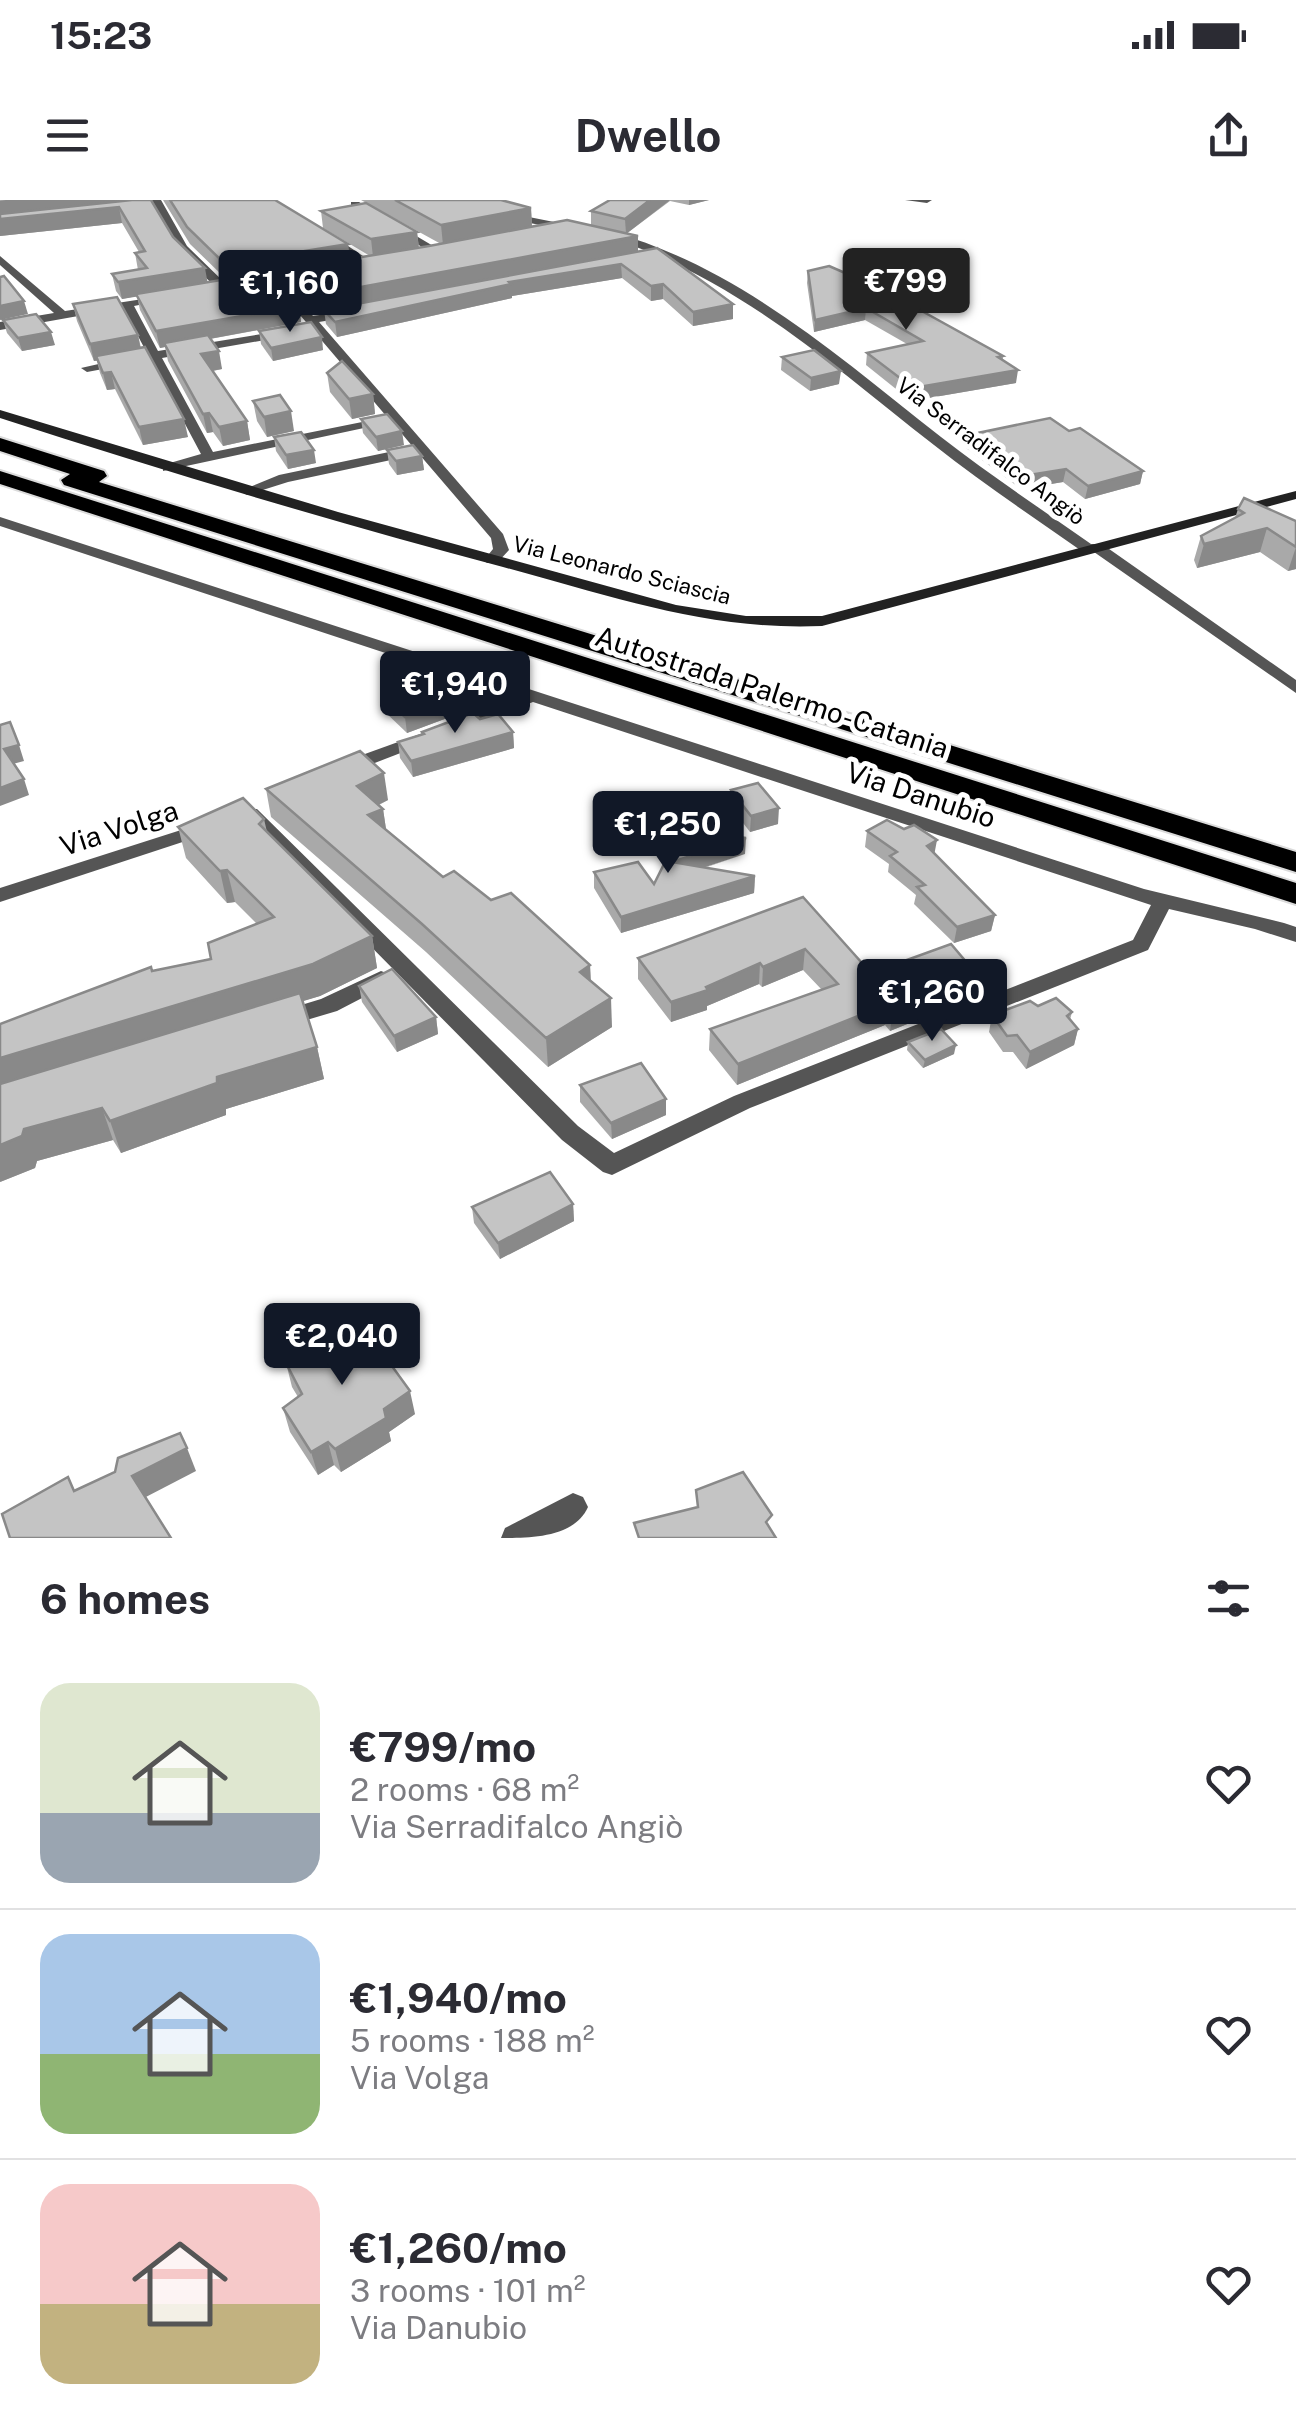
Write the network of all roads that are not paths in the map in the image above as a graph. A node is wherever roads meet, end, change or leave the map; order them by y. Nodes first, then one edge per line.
1 (910, 200) edge
2 (927, 200) edge
3 (158, 203) edge
4 (354, 204) edge
5 (139, 208) edge
6 (500, 214) edge
7 (568, 228) junction
8 (584, 230) edge
9 (316, 231) edge
10 (600, 233) edge
11 (538, 235) edge
12 (456, 250) edge
13 (440, 254) junction
14 (664, 254) junction
15 (414, 258) edge
16 (645, 258) edge
17 (0, 259) edge
18 (384, 262) edge
19 (368, 264) junction
20 (350, 267) edge
21 (241, 284) edge
22 (222, 288) junction
23 (203, 290) edge
24 (184, 294) edge
25 (126, 304) junction
26 (300, 308) edge
27 (370, 309) edge
28 (62, 313) junction
29 (314, 323) junction
30 (0, 326) edge
31 (156, 356) junction
32 (87, 368) dead end
33 (0, 414) edge
34 (397, 418) junction
35 (0, 444) edge
36 (424, 450) junction
37 (0, 457) edge
38 (209, 457) junction
39 (168, 468) junction
40 (0, 477) edge
41 (0, 486) edge
42 (247, 490) junction
43 (1296, 495) edge
44 (0, 522) edge
45 (229, 528) junction
46 (1093, 548) junction
47 (492, 560) junction
48 (402, 610) junction
49 (1296, 688) edge
50 (532, 696) junction
51 (320, 780) edge
52 (1296, 862) edge
53 (1296, 894) edge
54 (0, 895) edge
55 (1163, 902) junction
56 (1296, 935) edge
57 (403, 968) junction
58 (252, 1028) edge
59 (573, 1507) dead end
60 (516, 1538) edge

1 - 2 street
3 - 5 street
3 - 22 street
4 - 13 street
6 - 7 street
7 - 8 street
7 - 11 street
9 - 19 street
10 - 14 street, Via Serradifalco Angiò
12 - 13 street
13 - 15 street
14 - 16 street
14 - 46 street, Via Serradifalco Angiò
17 - 28 street
18 - 19 street
19 - 20 street
21 - 22 street
22 - 23 street
24 - 25 street
25 - 28 street
25 - 31 street
26 - 29 street
27 - 29 street
28 - 30 street
29 - 31 street
29 - 34 street
31 - 32 street
31 - 38 street
33 - 39 street, Via Leonardo Sciascia
34 - 36 street
34 - 38 street
35 - 45 highway
36 - 42 street
36 - 47 street
37 - 45 highway, Autostrada Palermo-Catania
38 - 39 street
39 - 42 street, Via Leonardo Sciascia
40 - 48 highway, Autostrada Palermo-Catania
41 - 48 highway
42 - 47 street, Via Leonardo Sciascia
43 - 46 street, Via Leonardo Sciascia
44 - 50 street, Via Danubio
45 - 52 highway, Autostrada Palermo-Catania
46 - 47 street, Via Leonardo Sciascia
46 - 49 street, Via Serradifalco Angiò
48 - 53 highway, Autostrada Palermo-Catania
50 - 51 street
50 - 55 street, Via Danubio
54 - 57 street, Via Volga
55 - 56 street, Via Danubio
55 - 57 street
57 - 58 street
59 - 60 street

